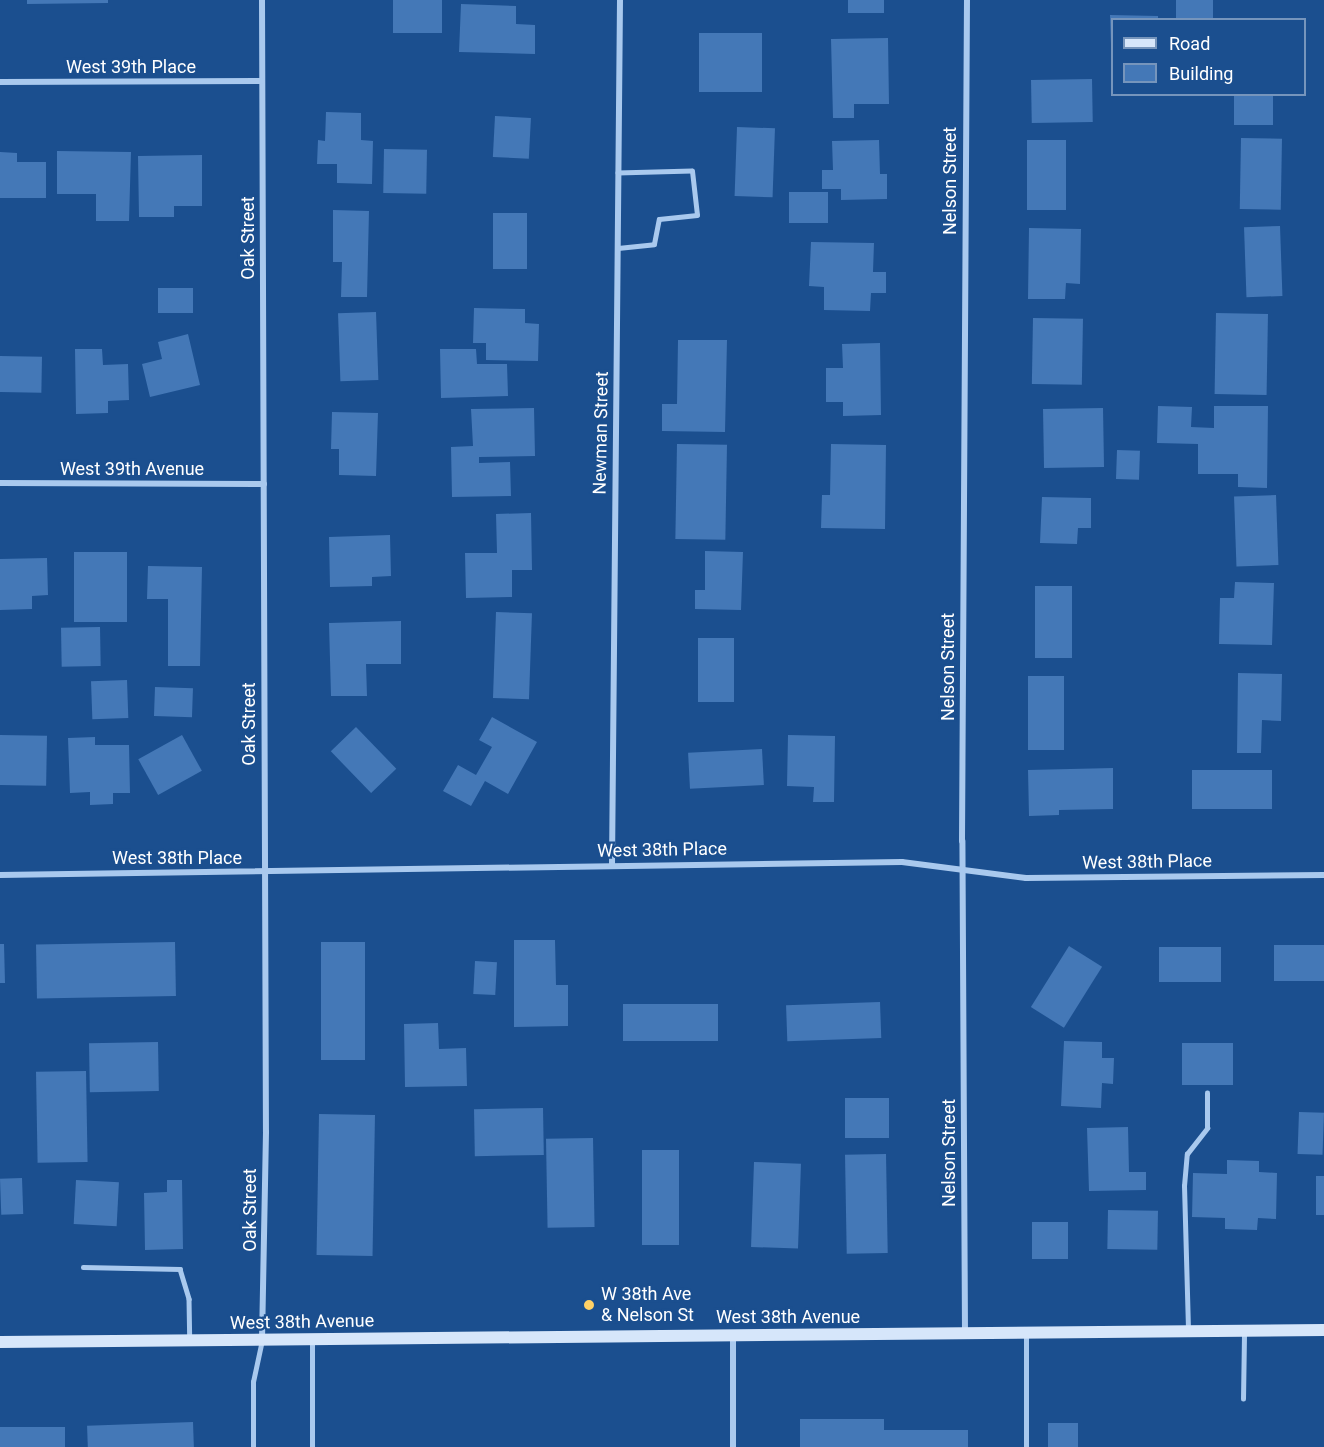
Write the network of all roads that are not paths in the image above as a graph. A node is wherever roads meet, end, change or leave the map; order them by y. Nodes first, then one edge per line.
1 (262, 0) edge
2 (620, 0) edge
3 (966, 0) edge
4 (262, 81) junction
5 (0, 82) edge
6 (618, 172) junction
7 (618, 248) junction
8 (0, 483) edge
9 (264, 484) junction
10 (612, 865) junction
11 (962, 869) junction
12 (264, 873) junction
13 (0, 875) edge
14 (1324, 875) edge
15 (1207, 1093) dead end
16 (83, 1266) dead end
17 (1324, 1330) edge
18 (1244, 1331) junction
19 (1188, 1332) junction
20 (965, 1334) junction
21 (1026, 1334) junction
22 (734, 1335) junction
23 (262, 1340) junction
24 (312, 1340) junction
25 (190, 1341) junction
26 (0, 1342) edge
27 (1243, 1399) dead end
28 (253, 1447) edge
29 (312, 1447) edge
30 (733, 1447) edge
31 (1026, 1447) edge

1 - 4 street, Oak Street
2 - 6 street, Newman Street
3 - 11 street, Nelson Street
4 - 5 street, West 39th Place
4 - 9 street, Oak Street
6 - 7 street, Newman Street
6 - 7 lane
7 - 10 street, Newman Street
8 - 9 street, West 39th Avenue
9 - 12 street, Oak Street
10 - 11 street, West 38th Place
10 - 12 street, West 38th Place
11 - 14 street, West 38th Place
11 - 20 street, Nelson Street
12 - 13 street, West 38th Place
12 - 23 street, Oak Street
15 - 19 lane
16 - 25 lane
17 - 18 street, West 38th Avenue
18 - 19 street, West 38th Avenue
18 - 27 lane
19 - 21 street, West 38th Avenue
20 - 21 street, West 38th Avenue
20 - 22 street, West 38th Avenue
21 - 31 lane
22 - 24 street, West 38th Avenue
22 - 30 street
23 - 24 street, West 38th Avenue
23 - 25 street, West 38th Avenue
23 - 28 lane, Oak Street
24 - 29 lane
25 - 26 street, West 38th Avenue

